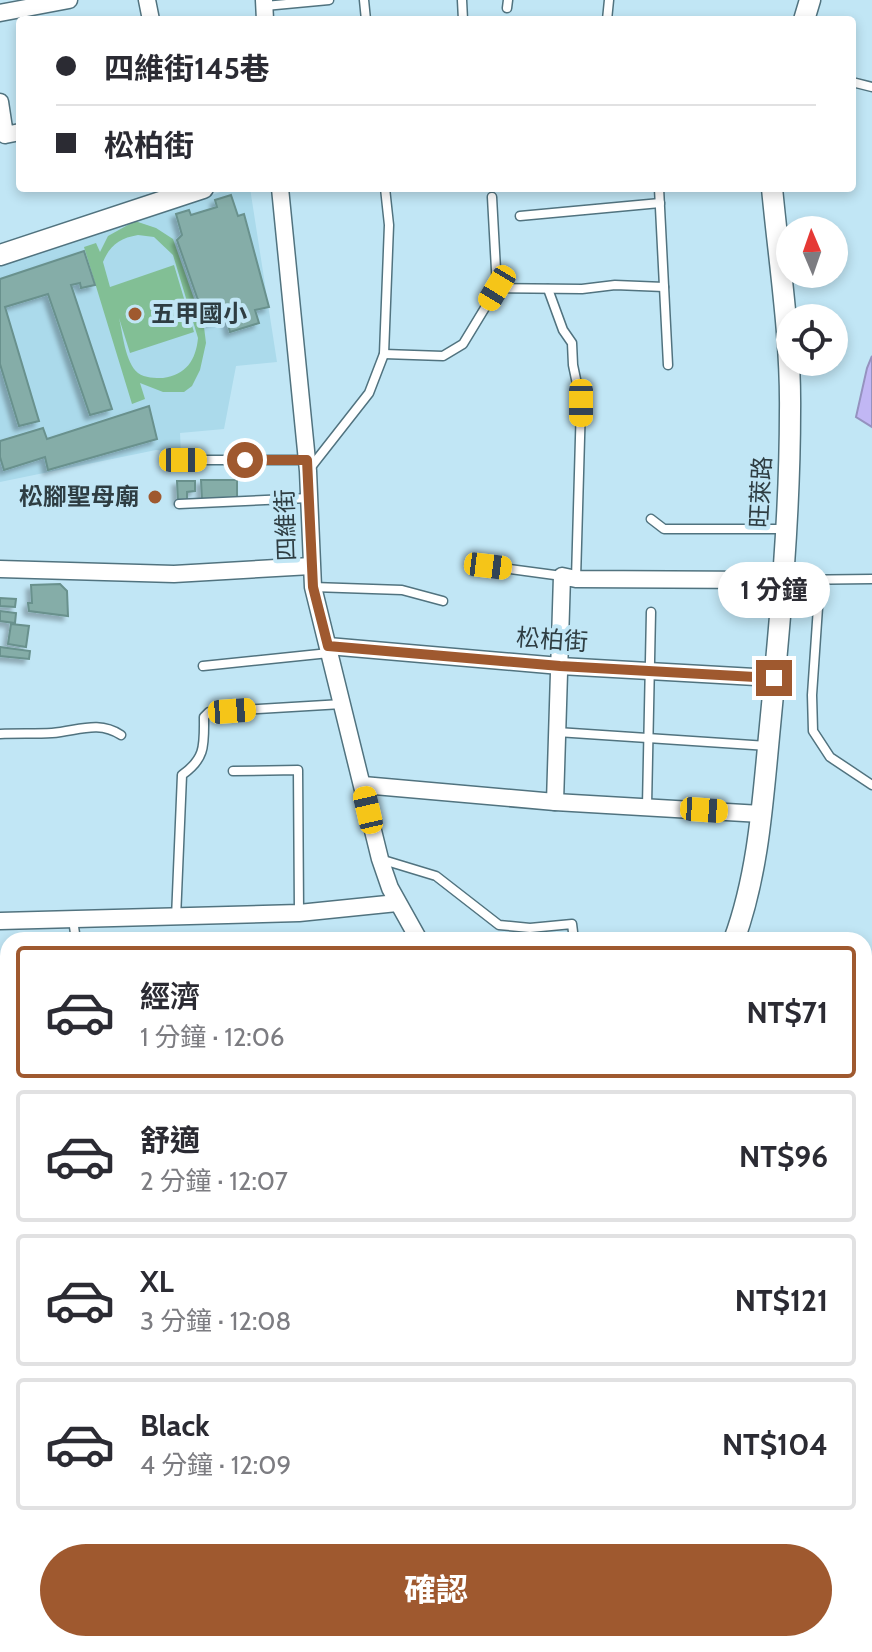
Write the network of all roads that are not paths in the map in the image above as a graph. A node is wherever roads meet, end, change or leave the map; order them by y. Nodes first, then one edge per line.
1 (69, 0) edge
2 (329, 0) edge
3 (264, 9) edge
4 (0, 13) edge
5 (0, 102) edge
6 (16, 133) edge
7 (189, 192) edge
8 (280, 192) edge
9 (385, 192) edge
10 (659, 192) edge
11 (772, 192) edge
12 (492, 197) dead end
13 (660, 203) junction
14 (520, 216) dead end
15 (0, 255) edge
16 (664, 287) junction
17 (497, 288) junction
18 (548, 289) junction
19 (384, 354) junction
20 (668, 365) dead end
21 (183, 460) dead end
22 (307, 465) junction
23 (309, 498) junction
24 (179, 504) dead end
25 (651, 519) dead end
26 (785, 529) junction
27 (311, 566) junction
28 (488, 566) dead end
29 (0, 569) edge
30 (569, 577) junction
31 (820, 578) junction
32 (872, 579) edge
33 (783, 580) junction
34 (313, 587) junction
35 (443, 601) dead end
36 (651, 612) dead end
37 (328, 649) junction
38 (203, 666) dead end
39 (560, 666) junction
40 (649, 670) junction
41 (774, 678) junction
42 (342, 704) junction
43 (557, 732) junction
44 (0, 734) edge
45 (121, 735) dead end
46 (647, 736) junction
47 (768, 746) junction
48 (233, 771) dead end
49 (363, 785) junction
50 (872, 785) edge
51 (555, 802) junction
52 (647, 806) junction
53 (761, 814) junction
54 (380, 859) junction
55 (397, 903) junction
56 (299, 913) junction
57 (176, 918) junction
58 (73, 920) junction
59 (0, 921) edge
60 (75, 932) edge
61 (414, 932) edge
62 (573, 932) edge
63 (737, 932) edge

1 - 4 street
2 - 3 lane
5 - 6 street
7 - 15 street
8 - 22 street, 四維街
9 - 19 lane
10 - 13 lane
11 - 26 street, 旺萊路
12 - 17 lane
13 - 14 lane
13 - 16 lane
16 - 18 lane
16 - 20 lane
17 - 18 lane
17 - 19 lane
18 - 30 lane
19 - 22 lane
21 - 22 lane
22 - 23 street, 四維街
23 - 24 lane
23 - 27 street, 四維街
25 - 26 lane
26 - 33 street, 旺萊路
27 - 29 street
27 - 34 street, 四維街
28 - 30 lane
30 - 33 street
30 - 39 street
31 - 32 lane
31 - 33 lane
31 - 50 lane
33 - 41 street, 旺萊路
34 - 35 lane
34 - 37 street, 四維街
36 - 40 lane
37 - 38 lane
37 - 39 street, 松柏街
37 - 42 street, 四維街
39 - 40 street, 松柏街
39 - 43 street
40 - 41 street, 松柏街
40 - 46 lane
41 - 47 street, 旺萊路
42 - 49 street, 四維街
42 - 57 lane
43 - 46 lane
43 - 51 street
44 - 45 lane
46 - 47 lane
46 - 52 lane
47 - 53 street, 旺萊路
48 - 56 lane
49 - 51 street
49 - 54 street, 四維街
51 - 52 street
52 - 53 street
53 - 63 street, 旺萊路
54 - 55 street, 四維街
54 - 62 lane
55 - 56 street
55 - 61 street, 四維街
56 - 57 street
57 - 58 street
58 - 59 street
58 - 60 lane

